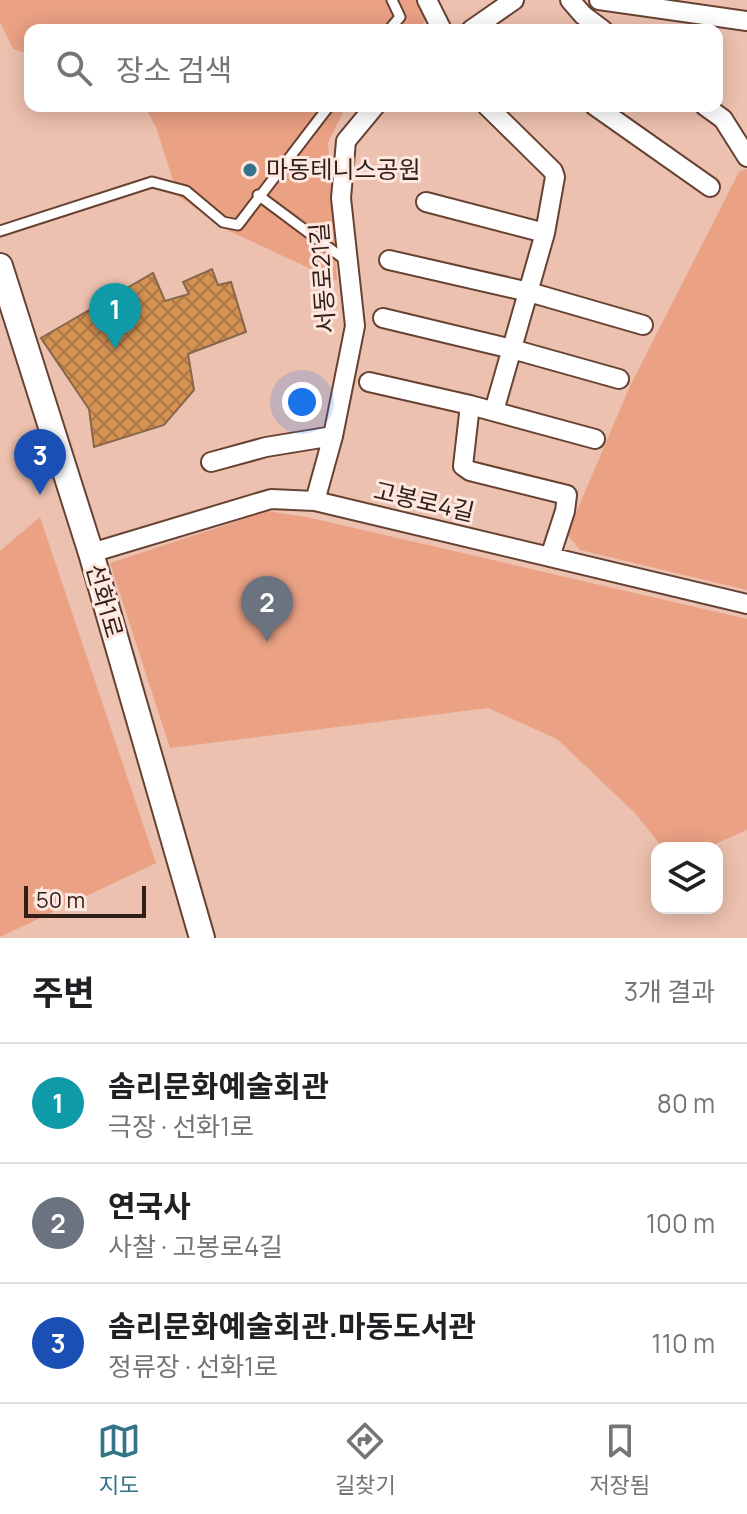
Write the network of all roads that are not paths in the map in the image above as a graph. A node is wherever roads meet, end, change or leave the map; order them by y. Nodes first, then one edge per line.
1 (392, 0) edge
2 (427, 0) edge
3 (514, 0) edge
4 (570, 0) edge
5 (599, 0) edge
6 (747, 21) edge
7 (394, 24) edge
8 (439, 24) edge
9 (480, 24) edge
10 (595, 24) edge
11 (324, 112) edge
12 (370, 112) edge
13 (493, 112) edge
14 (604, 112) edge
15 (713, 112) edge
16 (747, 157) edge
17 (710, 187) dead end
18 (258, 195) junction
19 (426, 202) dead end
20 (0, 231) edge
21 (545, 233) junction
22 (389, 260) dead end
23 (348, 262) junction
24 (0, 266) edge
25 (529, 292) junction
26 (4, 293) edge
27 (383, 318) dead end
28 (643, 325) dead end
29 (512, 349) junction
30 (619, 379) dead end
31 (369, 382) dead end
32 (470, 405) junction
33 (494, 411) junction
34 (333, 436) junction
35 (595, 439) dead end
36 (211, 462) dead end
37 (315, 501) junction
38 (91, 553) junction
39 (550, 557) junction
40 (747, 604) edge
41 (202, 938) edge

1 - 7 lane
2 - 8 street
3 - 9 street
4 - 10 street
5 - 6 street
11 - 18 lane
12 - 23 street, 서동로21길
13 - 21 street
14 - 17 street
15 - 16 street
18 - 20 lane
18 - 23 lane
19 - 21 street
21 - 25 street
22 - 25 street
23 - 34 street, 서동로21길
24 - 26 street, 선화1로
25 - 28 street
25 - 29 street
26 - 38 street, 선화1로
27 - 29 street
29 - 30 street
29 - 33 street
31 - 32 street
32 - 33 street
32 - 39 street
33 - 35 street
34 - 36 street
34 - 37 street, 서동로21길
37 - 38 street, 고봉로4길
37 - 39 street, 고봉로4길
38 - 41 street, 선화1로
39 - 40 street, 고봉로4길

